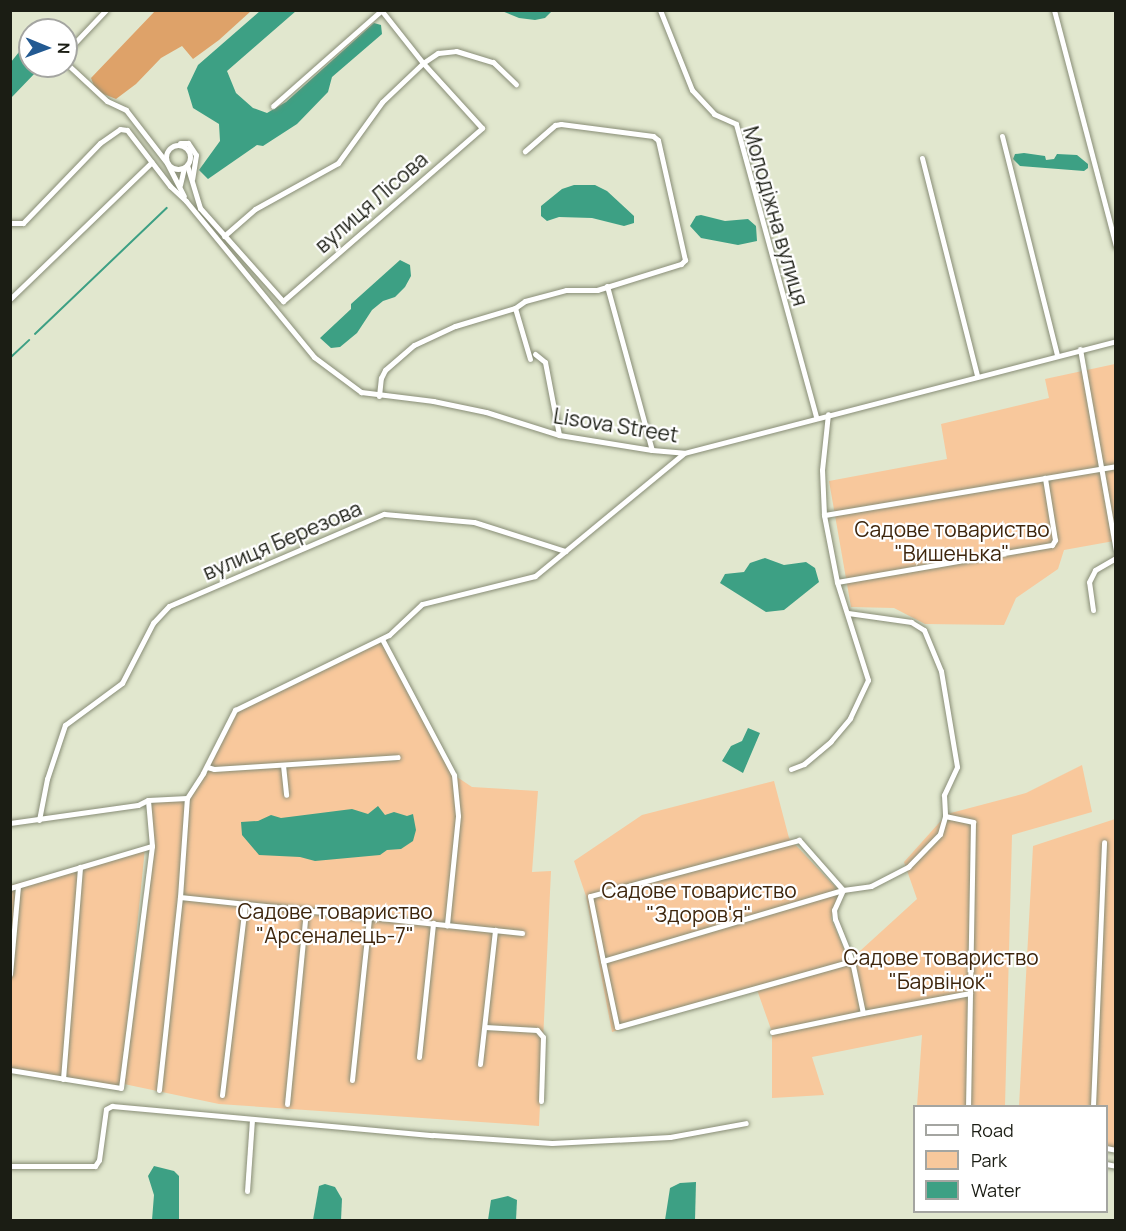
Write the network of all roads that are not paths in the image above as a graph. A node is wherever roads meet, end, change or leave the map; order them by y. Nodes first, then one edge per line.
1 (106, 10) edge
2 (660, 10) edge
3 (1054, 10) edge
4 (382, 11) edge
5 (78, 40) edge
6 (423, 63) junction
7 (78, 73) edge
8 (516, 84) dead end
9 (273, 106) dead end
10 (1002, 136) dead end
11 (176, 145) junction
12 (525, 151) dead end
13 (922, 158) dead end
14 (152, 162) junction
15 (167, 163) junction
16 (185, 166) junction
17 (192, 181) junction
18 (179, 187) junction
19 (186, 201) junction
20 (10, 223) edge
21 (224, 236) junction
22 (1116, 246) edge
23 (607, 286) junction
24 (10, 299) edge
25 (515, 308) junction
26 (1116, 341) edge
27 (1080, 349) junction
28 (535, 354) dead end
29 (1057, 355) junction
30 (530, 359) dead end
31 (977, 375) junction
32 (379, 396) junction
33 (828, 414) junction
34 (816, 417) junction
35 (559, 435) junction
36 (652, 450) junction
37 (684, 453) junction
38 (1116, 466) edge
39 (1103, 469) junction
40 (1045, 478) junction
41 (824, 515) junction
42 (565, 551) junction
43 (1116, 551) edge
44 (1116, 558) edge
45 (837, 582) junction
46 (1092, 610) dead end
47 (848, 613) junction
48 (382, 639) junction
49 (398, 757) dead end
50 (283, 765) junction
51 (207, 767) junction
52 (791, 769) dead end
53 (286, 795) dead end
54 (187, 798) junction
55 (148, 800) junction
56 (945, 816) junction
57 (39, 820) junction
58 (10, 823) edge
59 (1104, 842) dead end
60 (153, 846) junction
61 (80, 867) junction
62 (18, 886) junction
63 (10, 888) edge
64 (843, 891) junction
65 (180, 897) junction
66 (245, 904) junction
67 (306, 910) junction
68 (369, 917) junction
69 (433, 923) junction
70 (447, 925) junction
71 (495, 930) junction
72 (522, 933) dead end
73 (603, 961) junction
74 (852, 961) junction
75 (10, 974) edge
76 (969, 993) junction
77 (863, 1013) junction
78 (485, 1027) junction
79 (772, 1032) dead end
80 (419, 1057) dead end
81 (480, 1064) dead end
82 (10, 1070) edge
83 (63, 1079) junction
84 (352, 1080) dead end
85 (159, 1090) dead end
86 (222, 1095) dead end
87 (540, 1101) dead end
88 (287, 1104) dead end
89 (968, 1105) edge
90 (1094, 1105) edge
91 (252, 1119) junction
92 (746, 1123) dead end
93 (10, 1167) edge
94 (247, 1191) dead end

1 - 5 street
2 - 34 street, Молодіжна вулиця
3 - 22 street
4 - 6 street
4 - 9 street
6 - 8 street
6 - 21 street
6 - 21 street, вулиця Лісова
7 - 15 street
10 - 29 street
11 - 15 street
11 - 16 street
11 - 17 street
12 - 23 street
13 - 31 street
14 - 19 street
14 - 20 street
14 - 24 street
15 - 16 street
15 - 18 street
16 - 17 street
16 - 18 street
17 - 21 street
18 - 19 street
19 - 32 street, Lisova Street
23 - 25 street
23 - 36 street
25 - 30 street
25 - 32 street
26 - 27 street, Lisova Street
27 - 29 street, Lisova Street
27 - 39 street
28 - 35 street
29 - 31 street, Lisova Street
31 - 33 street, Lisova Street
32 - 35 street, Lisova Street
33 - 34 street, Lisova Street
33 - 41 street
34 - 37 street, Lisova Street
35 - 36 street, Lisova Street
36 - 37 street, Lisova Street
37 - 42 street
38 - 39 street
39 - 40 street
39 - 43 street
40 - 41 street
40 - 45 street
41 - 45 street
42 - 48 street
42 - 57 street, вулиця Березова
44 - 46 street
45 - 47 street
47 - 52 street
47 - 56 street
48 - 51 street
48 - 70 street
49 - 50 street
50 - 51 street
50 - 53 street
51 - 54 street
54 - 55 street
54 - 65 street
55 - 57 street
55 - 60 street
56 - 64 street
56 - 76 street
57 - 58 street
59 - 90 street
60 - 61 street
60 - 83 street
61 - 62 street
61 - 83 street
62 - 63 street
62 - 75 street
64 - 73 street
64 - 73 street
64 - 74 street
65 - 66 street
65 - 85 street
66 - 67 street
66 - 86 street
67 - 68 street
67 - 88 street
68 - 69 street
68 - 84 street
69 - 70 street
69 - 80 street
70 - 71 street
71 - 72 street
71 - 78 street
73 - 74 street
74 - 77 street
76 - 77 street
76 - 89 street
77 - 79 street
78 - 81 street
78 - 87 street
82 - 83 street
91 - 92 street
91 - 93 street
91 - 94 street

